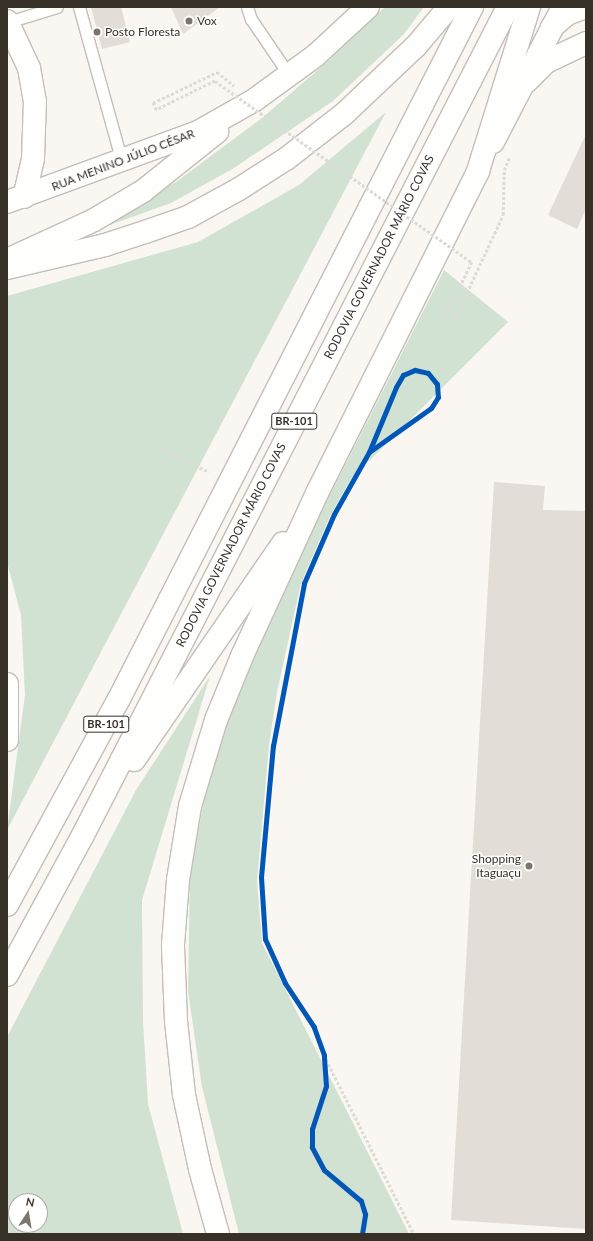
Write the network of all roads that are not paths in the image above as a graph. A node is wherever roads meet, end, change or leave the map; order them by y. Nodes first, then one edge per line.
1 (57, 7) edge
2 (79, 7) edge
3 (247, 7) edge
4 (368, 7) edge
5 (449, 7) edge
6 (472, 7) edge
7 (508, 7) edge
8 (529, 7) edge
9 (563, 7) edge
10 (585, 7) edge
11 (8, 22) edge
12 (552, 27) junction
13 (586, 43) edge
14 (289, 75) junction
15 (522, 87) junction
16 (253, 101) junction
17 (122, 162) junction
18 (478, 171) junction
19 (16, 199) edge
20 (7, 260) edge
21 (7, 268) edge
22 (318, 491) junction
23 (7, 684) edge
24 (7, 740) edge
25 (83, 836) junction
26 (7, 905) edge
27 (7, 975) edge
28 (218, 1234) edge

1 - 11 lane
2 - 17 lane
3 - 14 lane
4 - 14 main road, RUA MENINO JÚLIO CÉSAR
5 - 21 main road
6 - 26 main road, BR-101
7 - 25 main road, RODOVIA GOVERNADOR MÁRIO COVAS / BR-101
8 - 18 main road
9 - 12 main road
10 - 12 main road
11 - 19 main road
12 - 15 main road
13 - 15 main road
14 - 16 main road, RUA MENINO JÚLIO CÉSAR
15 - 18 main road
16 - 17 main road, RUA MENINO JÚLIO CÉSAR
16 - 20 main road
17 - 19 main road, RUA MENINO JÚLIO CÉSAR
18 - 22 main road
22 - 25 main road
22 - 28 main road
23 - 24 main road
25 - 27 main road, RODOVIA GOVERNADOR MÁRIO COVAS / BR-101

